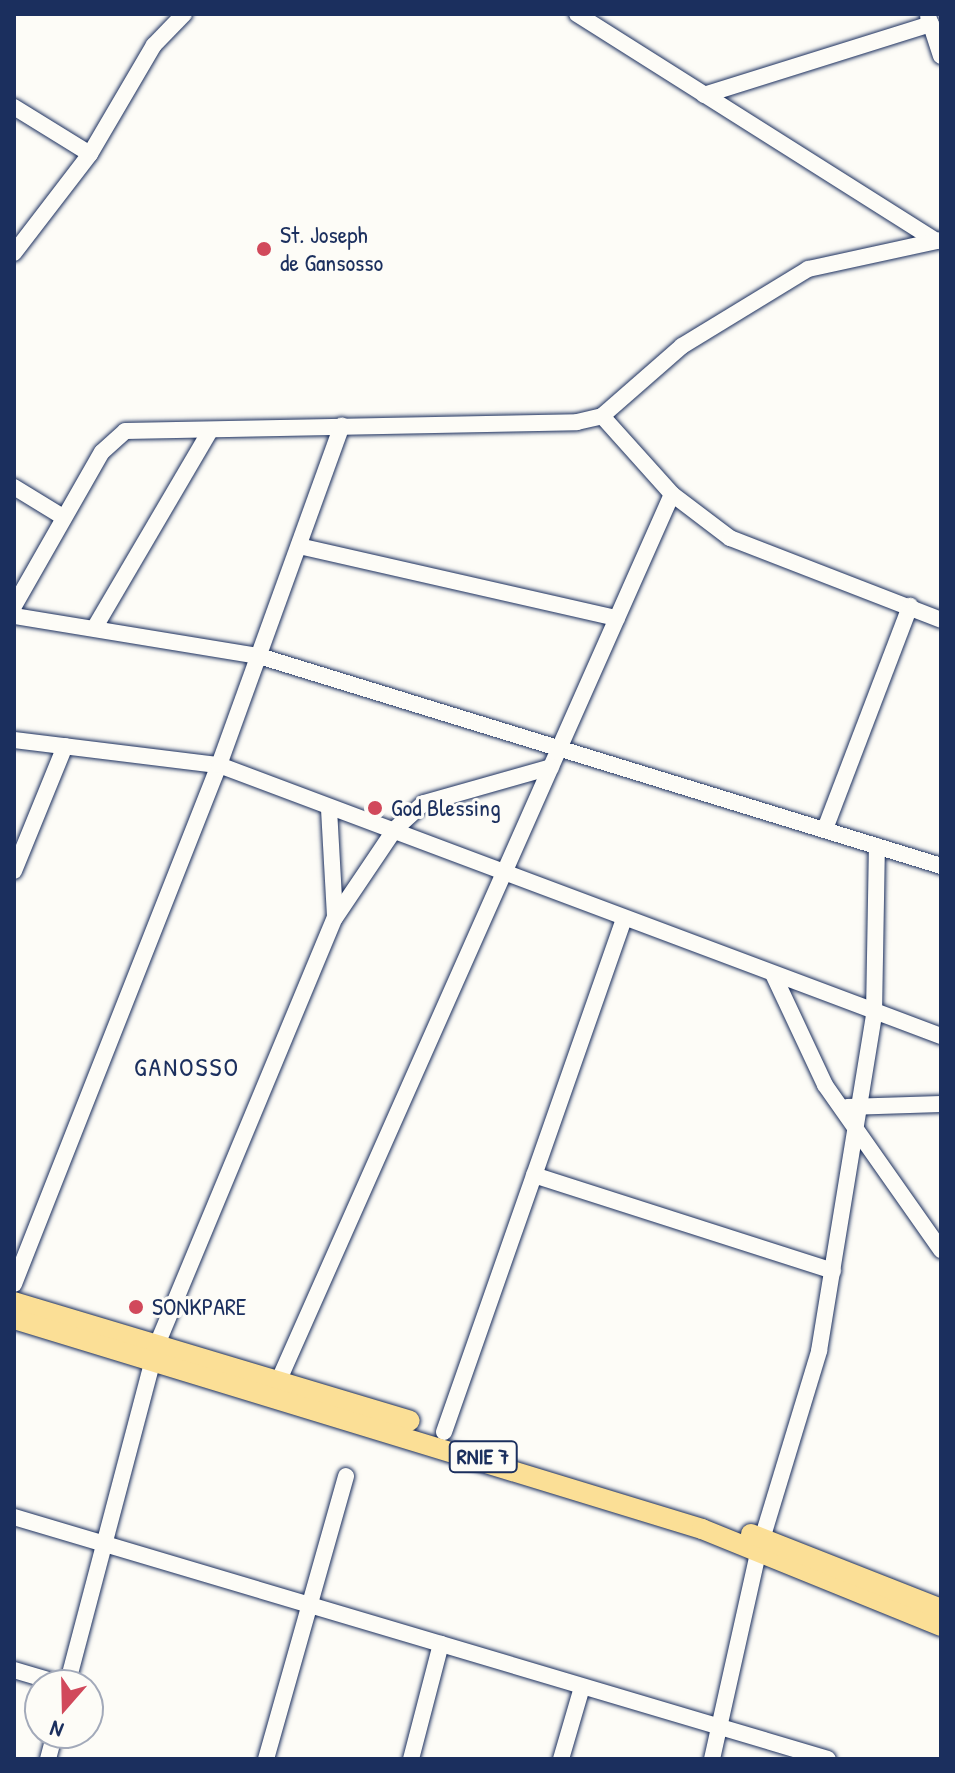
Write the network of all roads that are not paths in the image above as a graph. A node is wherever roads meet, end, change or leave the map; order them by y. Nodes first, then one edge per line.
1 (184, 14) edge
2 (578, 14) edge
3 (929, 19) edge
4 (941, 56) edge
5 (704, 95) junction
6 (14, 107) edge
7 (90, 154) junction
8 (938, 241) edge
9 (14, 253) edge
10 (602, 416) junction
11 (342, 426) junction
12 (210, 431) junction
13 (14, 487) edge
14 (672, 494) junction
15 (63, 517) junction
16 (299, 546) junction
17 (14, 606) edge
18 (910, 606) junction
19 (14, 616) edge
20 (617, 618) junction
21 (941, 620) edge
22 (95, 627) junction
23 (259, 656) junction
24 (14, 740) edge
25 (561, 745) junction
26 (65, 746) junction
27 (219, 765) junction
28 (551, 767) junction
29 (329, 809) junction
30 (395, 829) junction
31 (825, 829) junction
32 (877, 846) junction
33 (941, 866) edge
34 (14, 871) edge
35 (503, 874) junction
36 (335, 918) junction
37 (624, 919) junction
38 (774, 976) junction
39 (874, 1014) junction
40 (941, 1036) edge
41 (941, 1104) edge
42 (847, 1107) junction
43 (853, 1128) junction
44 (534, 1175) junction
45 (941, 1250) edge
46 (833, 1271) junction
47 (14, 1284) edge
48 (15, 1318) edge
49 (154, 1354) junction
50 (278, 1382) junction
51 (444, 1432) junction
52 (346, 1476) dead end
53 (14, 1517) edge
54 (104, 1543) junction
55 (761, 1543) junction
56 (310, 1605) junction
57 (941, 1609) edge
58 (941, 1626) edge
59 (441, 1644) junction
60 (70, 1669) edge
61 (582, 1687) junction
62 (721, 1727) junction
63 (266, 1759) edge
64 (411, 1759) edge
65 (561, 1759) edge
66 (712, 1759) edge
67 (828, 1759) edge

1 - 7 street
2 - 5 street
3 - 4 street
3 - 5 street
5 - 8 street
6 - 7 street
7 - 9 street
8 - 10 street
10 - 11 street
10 - 14 street
11 - 12 street
11 - 16 street
12 - 15 street
12 - 22 street
13 - 15 street
14 - 18 street
14 - 20 street
15 - 17 street
16 - 20 street
16 - 23 street
18 - 21 street
18 - 31 street
19 - 22 street
20 - 25 street
22 - 23 street
23 - 25 street
23 - 27 street
24 - 26 street
25 - 28 street
25 - 31 street
26 - 27 street
26 - 34 street
27 - 29 street
27 - 47 street
28 - 30 street
28 - 35 street
29 - 30 street
29 - 36 street
30 - 35 street
30 - 36 street
31 - 32 street
32 - 33 street
32 - 39 street
35 - 37 street
35 - 50 street
36 - 49 street
37 - 38 street
37 - 44 street
38 - 39 street
38 - 42 street
39 - 40 street
39 - 42 street
41 - 42 street
42 - 43 street
43 - 45 street
43 - 46 street
44 - 46 street
44 - 51 street
46 - 55 street
48 - 49 main road, RNIE 7 / RNIE 7
49 - 50 main road, RNIE 7 / RNIE 7
49 - 54 street
49 - 55 main road, RNIE 7 / RNIE 7
50 - 51 main road, RNIE 7 / RNIE 7
51 - 55 main road, RNIE 7 / RNIE 7
52 - 56 street
53 - 54 street
54 - 56 street
54 - 60 street
55 - 57 main road, RNIE 7 / RNIE 7
55 - 58 main road, RNIE 7 / RNIE 7
55 - 62 street
56 - 59 street
56 - 63 street
59 - 61 street
59 - 64 street
61 - 62 street
61 - 65 street
62 - 66 street
62 - 67 street

